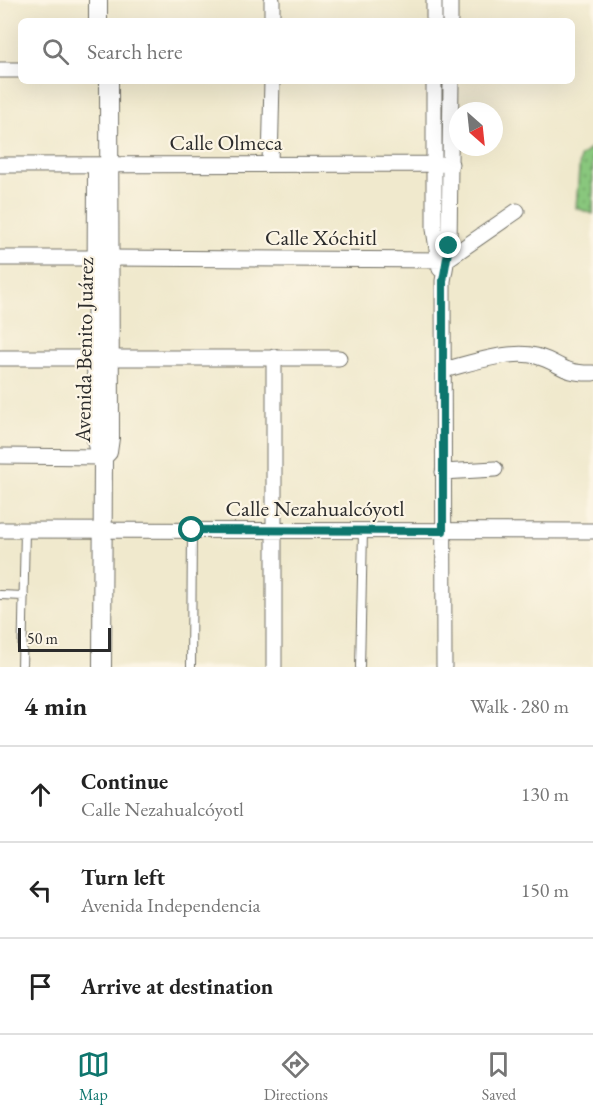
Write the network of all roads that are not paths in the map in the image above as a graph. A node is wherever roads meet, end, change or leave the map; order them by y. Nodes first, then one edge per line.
1 (98, 0) edge
2 (109, 0) edge
3 (272, 0) edge
4 (434, 0) edge
5 (450, 0) edge
6 (98, 18) edge
7 (109, 18) edge
8 (272, 18) edge
9 (434, 18) edge
10 (450, 18) edge
11 (0, 70) edge
12 (18, 70) edge
13 (98, 84) edge
14 (109, 84) edge
15 (272, 84) edge
16 (434, 84) edge
17 (451, 84) edge
18 (103, 164) junction
19 (270, 164) junction
20 (434, 164) junction
21 (451, 164) junction
22 (0, 165) edge
23 (517, 211) dead end
24 (0, 258) edge
25 (103, 258) junction
26 (442, 260) junction
27 (274, 357) junction
28 (0, 358) edge
29 (103, 358) junction
30 (339, 358) dead end
31 (443, 370) junction
32 (593, 373) edge
33 (0, 456) edge
34 (103, 457) junction
35 (495, 469) dead end
36 (443, 472) junction
37 (0, 530) edge
38 (25, 530) junction
39 (103, 530) junction
40 (192, 530) junction
41 (274, 531) junction
42 (363, 531) junction
43 (443, 531) junction
44 (593, 531) edge
45 (0, 595) edge
46 (24, 596) junction
47 (22, 667) edge
48 (102, 667) edge
49 (191, 667) edge
50 (274, 667) edge
51 (360, 667) edge
52 (444, 667) edge

1 - 6 street
2 - 7 street
3 - 8 street
4 - 9 street
5 - 10 street
11 - 12 street
13 - 18 street, Avenida Benito Juárez
14 - 18 street, Avenida Benito Juárez
15 - 19 street
16 - 20 street
17 - 21 street
18 - 19 street, Calle Olmeca
18 - 22 street, Calle Olmeca
18 - 25 street, Avenida Benito Juárez
19 - 20 street, Calle Olmeca
20 - 21 street, Calle Olmeca
20 - 26 street
21 - 26 street
23 - 26 street
24 - 25 street, Calle Xóchitl
25 - 26 street, Calle Xóchitl
25 - 29 street, Avenida Benito Juárez
26 - 31 street
27 - 29 street
27 - 30 street
27 - 41 street
28 - 29 street
29 - 34 street, Avenida Benito Juárez
31 - 32 street
31 - 36 street
33 - 34 street
34 - 39 street, Avenida Benito Juárez
35 - 36 street
36 - 43 street
37 - 38 street, Calle Nezahualcóyotl
38 - 39 street, Calle Nezahualcóyotl
38 - 46 lane
39 - 40 street, Calle Nezahualcóyotl
39 - 48 street, Avenida Benito Juárez
40 - 41 street, Calle Nezahualcóyotl
40 - 49 lane
41 - 42 street, Calle Nezahualcóyotl
41 - 50 street
42 - 43 street, Calle Nezahualcóyotl
42 - 51 lane
43 - 44 street, Calle Nezahualcóyotl
43 - 52 street
45 - 46 lane
46 - 47 lane

